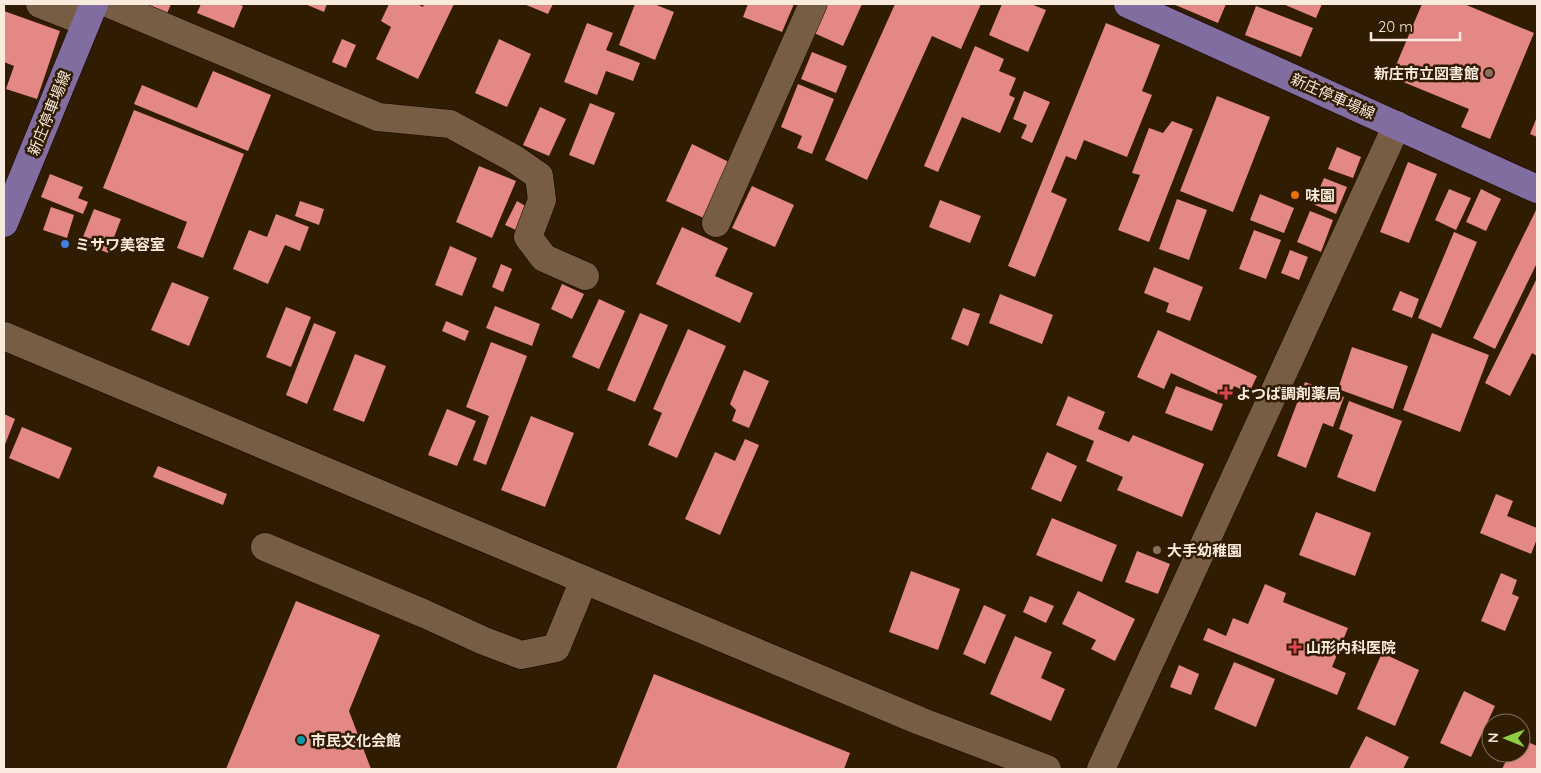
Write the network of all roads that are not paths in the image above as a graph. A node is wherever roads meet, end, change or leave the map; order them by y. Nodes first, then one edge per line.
1 (40, 4) edge
2 (110, 4) edge
3 (813, 4) edge
4 (1129, 4) edge
5 (90, 13) edge
6 (1397, 126) junction
7 (1537, 189) edge
8 (4, 223) edge
9 (716, 223) dead end
10 (585, 276) dead end
11 (4, 336) edge
12 (264, 547) dead end
13 (584, 580) junction
14 (1047, 769) edge
15 (1101, 769) edge

1 - 5 street
2 - 10 street
3 - 9 street
4 - 6 main road, 新庄停車場線
5 - 8 main road, 新庄停車場線
6 - 7 main road, 新庄停車場線
6 - 15 street
11 - 13 street
12 - 13 street
13 - 14 street

